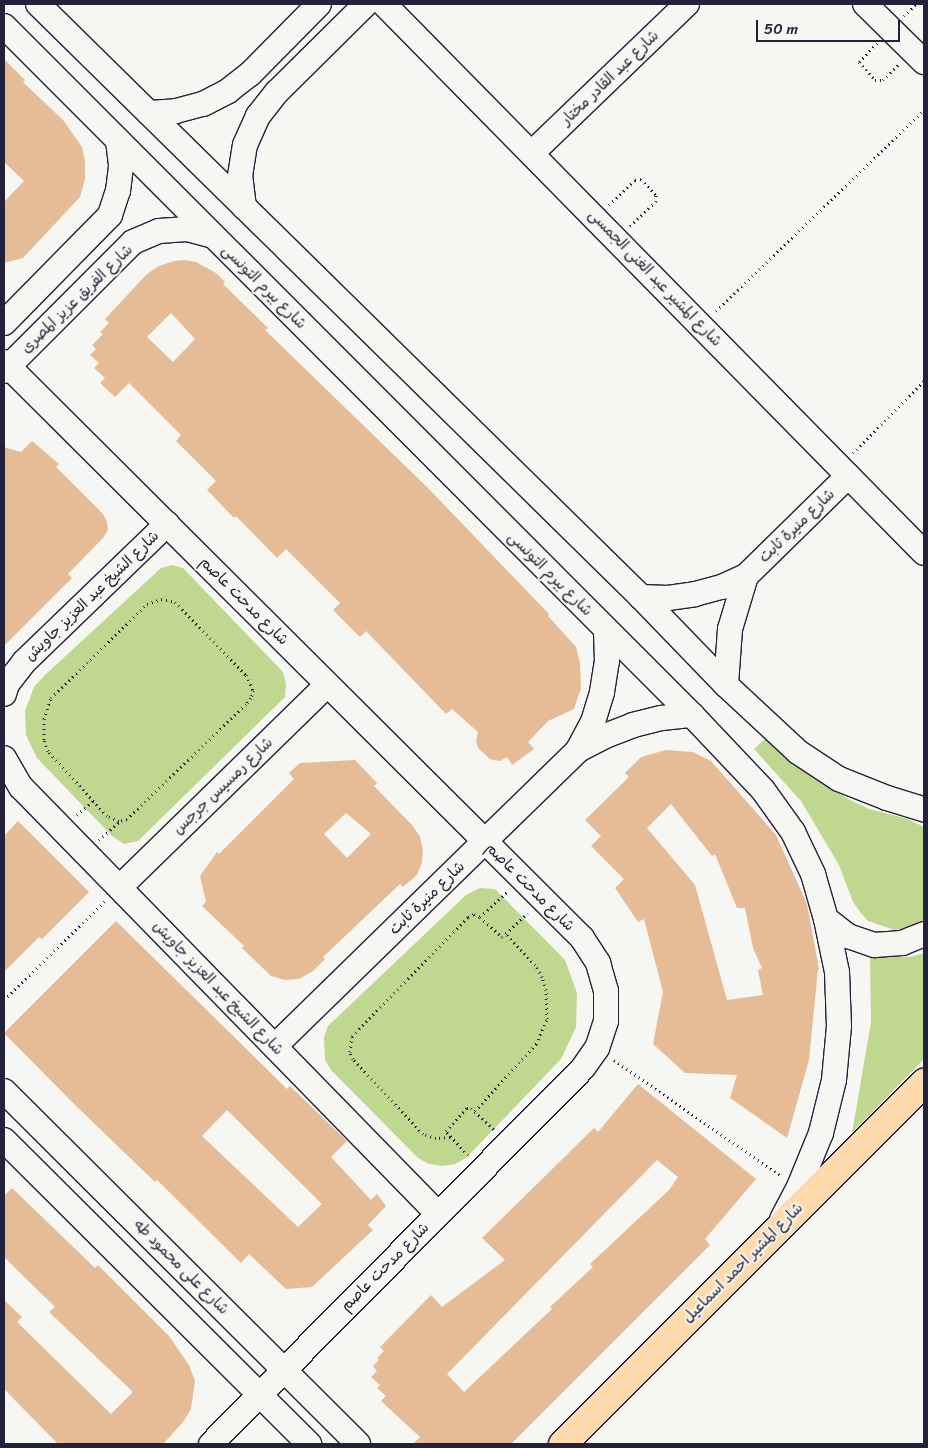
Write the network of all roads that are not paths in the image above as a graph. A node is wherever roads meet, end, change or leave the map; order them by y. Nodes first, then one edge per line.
1 (38, 4) edge
2 (319, 4) edge
3 (366, 4) edge
4 (384, 4) edge
5 (687, 4) edge
6 (865, 4) edge
7 (4, 26) edge
8 (918, 56) edge
9 (148, 113) junction
10 (118, 140) junction
11 (532, 153) junction
12 (244, 207) junction
13 (213, 236) junction
14 (4, 323) edge
15 (5, 366) edge
16 (844, 471) junction
17 (167, 524) junction
18 (924, 553) edge
19 (746, 576) junction
20 (641, 597) junction
21 (606, 630) junction
22 (726, 684) junction
23 (327, 685) junction
24 (4, 694) edge
25 (692, 715) junction
26 (578, 750) junction
27 (4, 758) edge
28 (924, 809) edge
29 (485, 842) junction
30 (120, 887) junction
31 (826, 920) junction
32 (924, 934) edge
33 (275, 1046) junction
34 (924, 1083) edge
35 (4, 1091) edge
36 (4, 1140) edge
37 (438, 1214) junction
38 (776, 1231) junction
39 (283, 1370) junction
40 (259, 1394) junction
41 (573, 1441) edge
42 (211, 1444) edge
43 (309, 1444) edge
44 (358, 1444) edge

1 - 9 street
2 - 9 street
3 - 12 street
4 - 11 street, شارع المشير عبد الغنى الجمسى
5 - 11 street, شارع عبد القادر مختار
6 - 8 street
7 - 10 street, شارع بيرم التونسى
9 - 12 street
10 - 13 street, شارع بيرم التونسى
10 - 14 street
11 - 16 street, شارع المشير عبد الغنى الجمسى
12 - 20 street
13 - 15 street, شارع الفريق عزيز المصرى
13 - 21 street, شارع بيرم التونسى
15 - 17 street, شارع مدحت عاصم
16 - 18 street, شارع المشير عبد الغنى الجمسى
16 - 19 street, شارع منيرة ثابت
17 - 23 street, شارع مدحت عاصم
17 - 24 street, شارع الشيخ عبد العزيز جاويش
19 - 20 street, شارع منيرة ثابت
19 - 22 street, شارع منيرة ثابت
20 - 22 street
21 - 25 street, شارع بيرم التونسى
21 - 26 street, شارع منيرة ثابت
22 - 28 street
23 - 29 street, شارع مدحت عاصم
23 - 30 street, شارع رمسيس جرجس
25 - 26 street, شارع منيرة ثابت
25 - 31 street, شارع بيرم التونسى
26 - 29 street, شارع منيرة ثابت
27 - 30 street, شارع الشيخ عبد العزيز جاويش
29 - 33 street, شارع منيرة ثابت
29 - 37 street, شارع مدحت عاصم
30 - 33 street, شارع الشيخ عبد العزيز جاويش
31 - 32 street
31 - 38 street, شارع بيرم التونسى
33 - 37 street, شارع الشيخ عبد العزيز جاويش
34 - 38 main road, شارع المشير احمد اسماعيل
35 - 39 street, شارع على محمود طه
36 - 40 street
37 - 39 street, شارع مدحت عاصم
38 - 41 main road, شارع المشير احمد اسماعيل
39 - 40 street, شارع مدحت عاصم
39 - 44 street, شارع على محمود طه
40 - 42 street, شارع مدحت عاصم
40 - 43 street

